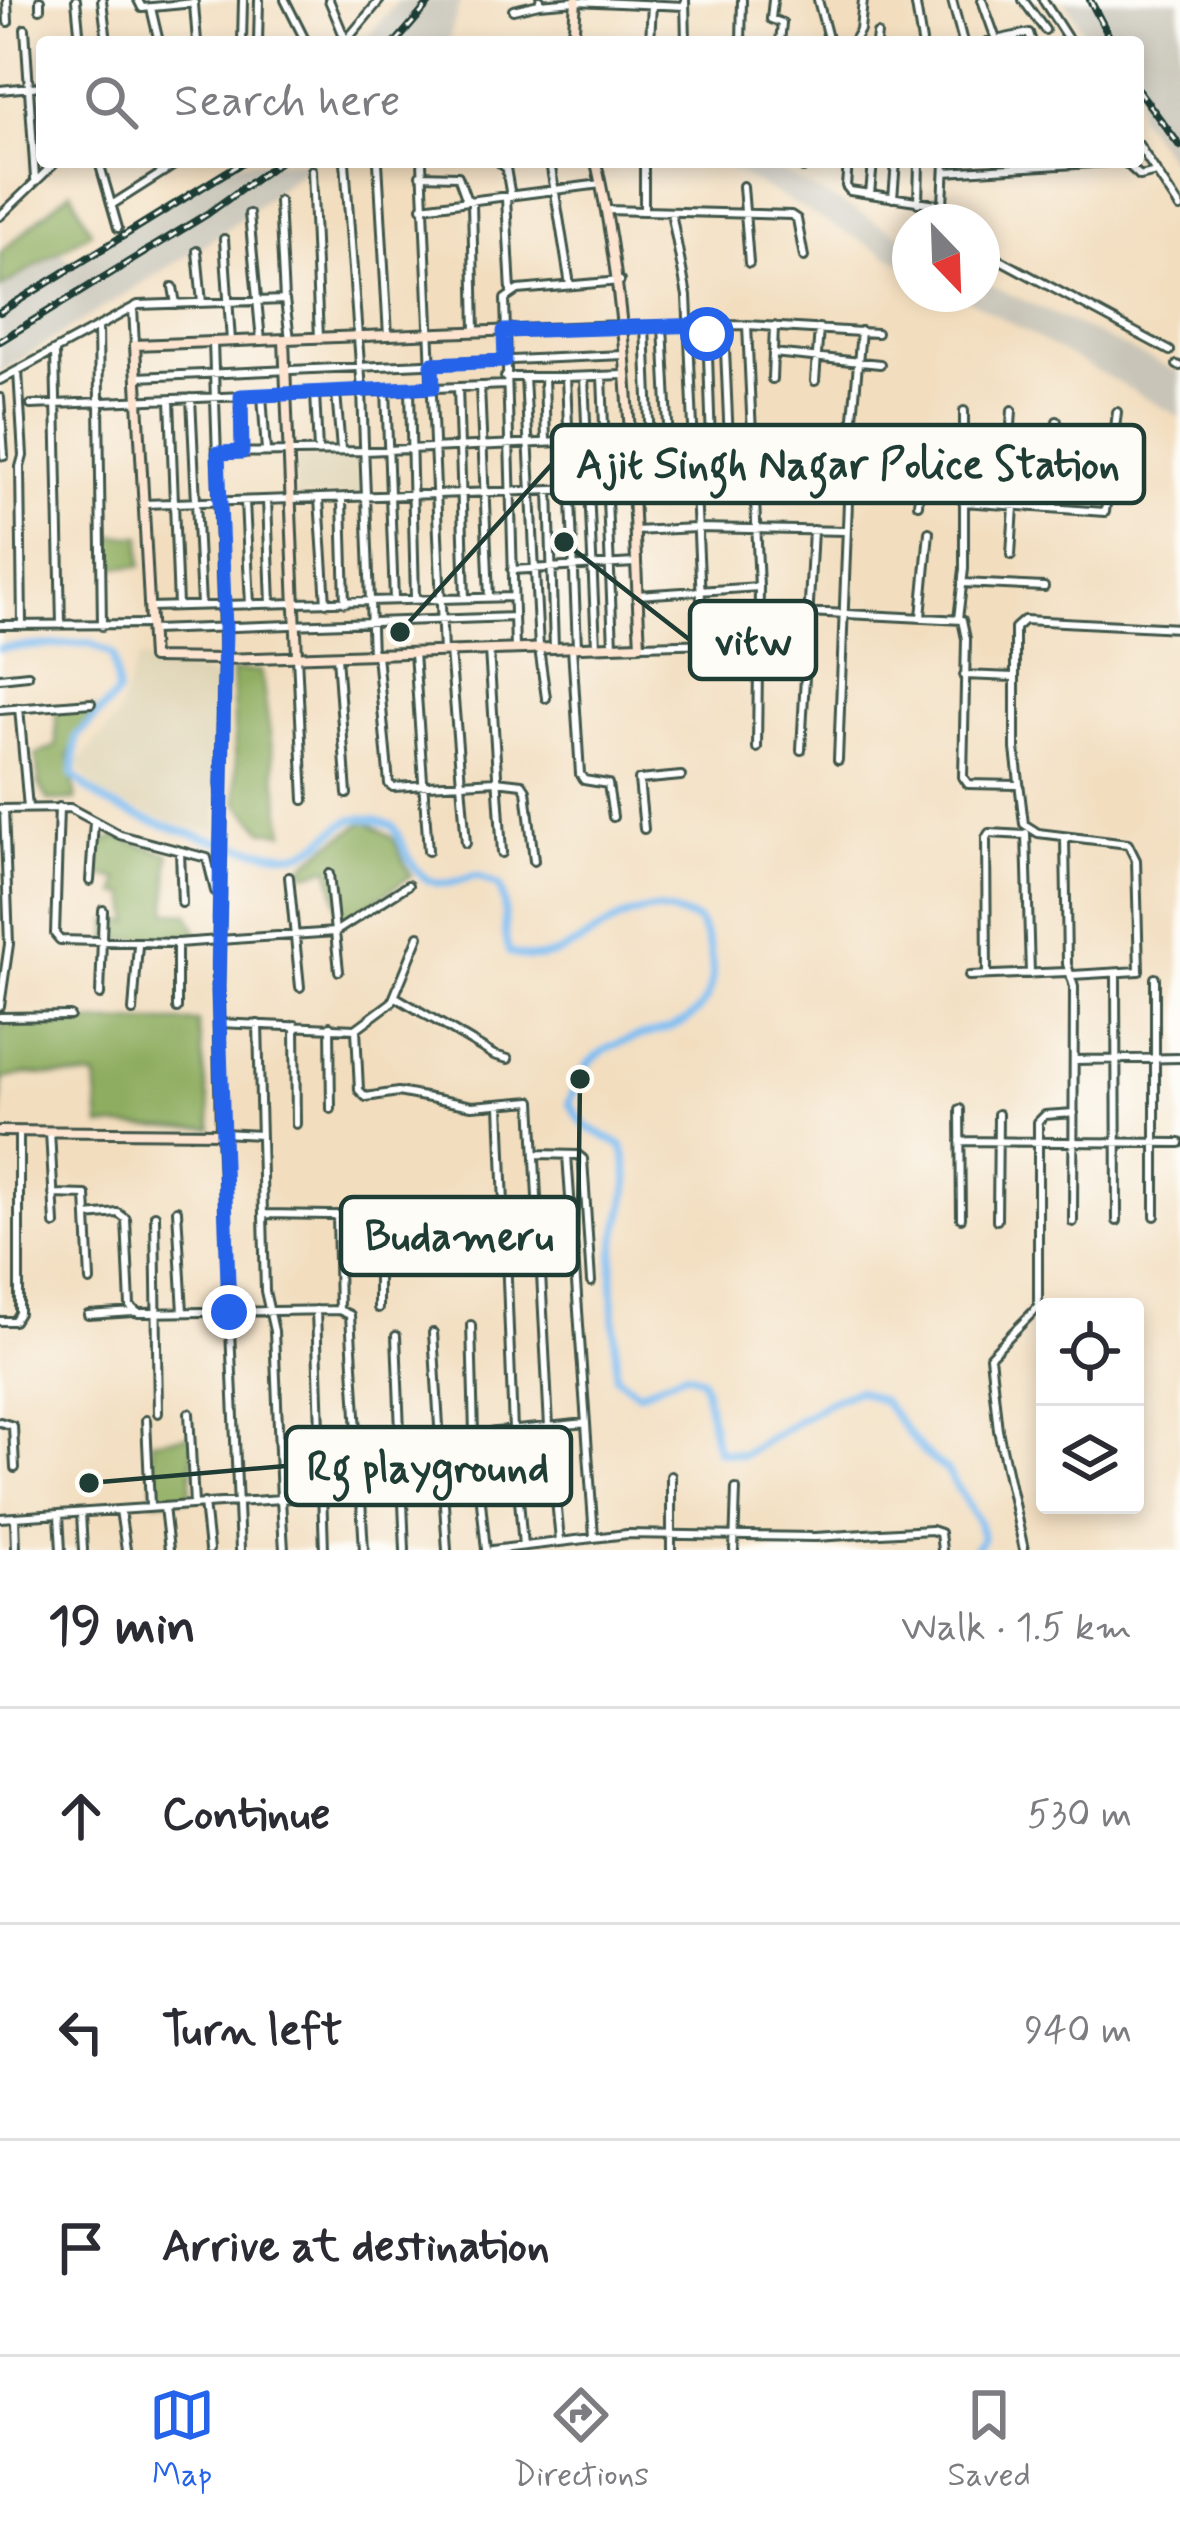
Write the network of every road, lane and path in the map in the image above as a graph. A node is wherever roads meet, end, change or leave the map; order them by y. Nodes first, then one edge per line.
1 (76, 0) edge
2 (102, 0) edge
3 (139, 0) edge
4 (243, 0) edge
5 (259, 0) edge
6 (285, 0) edge
7 (329, 0) edge
8 (576, 0) edge
9 (742, 0) edge
10 (773, 0) edge
11 (818, 0) edge
12 (862, 0) edge
13 (915, 0) edge
14 (952, 0) edge
15 (982, 0) edge
16 (1023, 0) edge
17 (1043, 0) edge
18 (5, 1) edge
19 (194, 1) edge
20 (652, 1) edge
21 (377, 2) edge
22 (540, 2) edge
23 (684, 3) edge
24 (151, 8) junction
25 (513, 10) dead end
26 (8, 22) dead end
27 (25, 29) dead end
28 (1045, 30) dead end
29 (79, 36) edge
30 (106, 36) edge
31 (158, 36) edge
32 (196, 36) edge
33 (242, 36) edge
34 (259, 36) edge
35 (303, 36) edge
36 (344, 36) edge
37 (350, 36) edge
38 (573, 36) edge
39 (650, 36) edge
40 (686, 36) edge
41 (741, 36) edge
42 (781, 36) edge
43 (827, 36) edge
44 (857, 36) edge
45 (921, 36) edge
46 (962, 36) edge
47 (995, 36) edge
48 (1066, 36) edge
49 (36, 86) edge
50 (29, 87) junction
51 (0, 90) edge
52 (1144, 153) edge
53 (49, 168) edge
54 (101, 168) edge
55 (169, 168) edge
56 (345, 168) edge
57 (378, 168) edge
58 (421, 168) edge
59 (504, 168) edge
60 (551, 168) edge
61 (597, 168) edge
62 (644, 168) edge
63 (848, 168) edge
64 (872, 168) edge
65 (896, 168) edge
66 (919, 168) edge
67 (945, 168) edge
68 (1131, 168) edge
69 (312, 170) dead end
70 (1156, 172) junction
71 (420, 175) junction
72 (35, 179) junction
73 (601, 184) junction
74 (743, 186) dead end
75 (555, 190) junction
76 (870, 194) junction
77 (509, 197) junction
78 (893, 198) junction
79 (278, 202) dead end
80 (472, 202) junction
81 (0, 203) edge
82 (918, 203) junction
83 (112, 204) junction
84 (930, 204) edge
85 (943, 204) edge
86 (422, 207) junction
87 (1180, 208) edge
88 (606, 210) junction
89 (644, 210) junction
90 (671, 212) junction
91 (249, 214) dead end
92 (744, 214) junction
93 (1, 216) edge
94 (118, 228) dead end
95 (224, 239) dead end
96 (197, 251) dead end
97 (804, 257) dead end
98 (1000, 260) edge
99 (748, 263) dead end
100 (620, 281) junction
101 (570, 285) junction
102 (173, 287) dead end
103 (511, 292) junction
104 (284, 300) junction
105 (256, 301) junction
106 (202, 303) junction
107 (228, 303) junction
108 (176, 304) junction
109 (133, 308) junction
110 (707, 325) junction
111 (724, 325) junction
112 (747, 325) junction
113 (622, 326) junction
114 (645, 326) junction
115 (663, 326) junction
116 (688, 326) junction
117 (774, 326) junction
118 (98, 327) junction
119 (819, 328) junction
120 (475, 331) junction
121 (504, 331) junction
122 (861, 332) junction
123 (878, 333) dead end
124 (431, 334) junction
125 (388, 335) junction
126 (358, 337) junction
127 (320, 338) junction
128 (287, 339) junction
129 (231, 341) junction
130 (261, 341) junction
131 (213, 342) junction
132 (135, 345) junction
133 (55, 351) junction
134 (1170, 351) dead end
135 (773, 353) junction
136 (624, 355) junction
137 (817, 358) junction
138 (505, 361) junction
139 (858, 362) junction
140 (432, 364) junction
141 (880, 364) dead end
142 (361, 367) junction
143 (18, 370) junction
144 (285, 370) junction
145 (215, 373) junction
146 (625, 375) junction
147 (584, 376) junction
148 (602, 376) junction
149 (137, 377) junction
150 (525, 377) junction
151 (544, 377) junction
152 (566, 377) junction
153 (772, 379) dead end
154 (0, 380) edge
155 (506, 381) junction
156 (815, 381) dead end
157 (480, 386) junction
158 (433, 387) junction
159 (458, 387) junction
160 (386, 389) junction
161 (410, 390) junction
162 (362, 391) junction
163 (336, 392) junction
164 (315, 393) junction
165 (286, 394) junction
166 (262, 395) junction
167 (241, 396) junction
168 (216, 397) junction
169 (0, 398) edge
170 (191, 398) junction
171 (170, 399) junction
172 (138, 401) junction
173 (31, 405) dead end
174 (55, 405) junction
175 (98, 405) junction
176 (1012, 410) dead end
177 (964, 411) dead end
178 (1117, 412) dead end
179 (1057, 421) dead end
180 (587, 440) junction
181 (606, 440) junction
182 (567, 441) junction
183 (751, 441) junction
184 (528, 442) junction
185 (546, 442) junction
186 (729, 442) junction
187 (508, 443) junction
188 (629, 443) junction
189 (711, 443) junction
190 (484, 444) junction
191 (693, 444) junction
192 (461, 445) junction
193 (669, 445) junction
194 (435, 446) junction
195 (650, 446) junction
196 (413, 447) junction
197 (390, 448) junction
198 (341, 449) junction
199 (318, 450) junction
200 (850, 450) junction
201 (289, 451) junction
202 (365, 451) junction
203 (242, 452) junction
204 (266, 452) junction
205 (218, 453) junction
206 (4, 456) dead end
207 (923, 457) junction
208 (962, 461) junction
209 (754, 483) junction
210 (695, 485) junction
211 (609, 488) junction
212 (631, 488) junction
213 (590, 489) junction
214 (549, 490) junction
215 (568, 490) junction
216 (487, 491) junction
217 (510, 491) junction
218 (532, 491) junction
219 (439, 493) junction
220 (463, 493) junction
221 (413, 496) junction
222 (319, 498) junction
223 (367, 498) junction
224 (391, 498) junction
225 (291, 499) junction
226 (267, 500) junction
227 (343, 500) junction
228 (220, 501) junction
229 (245, 501) junction
230 (196, 502) junction
231 (963, 502) junction
232 (174, 503) junction
233 (143, 504) junction
234 (919, 504) dead end
235 (1010, 506) junction
236 (1054, 509) junction
237 (696, 528) junction
238 (755, 528) junction
239 (813, 530) junction
240 (634, 531) junction
241 (847, 532) junction
242 (929, 532) dead end
243 (1011, 555) dead end
244 (635, 563) junction
245 (610, 565) junction
246 (591, 566) junction
247 (572, 567) junction
248 (552, 568) junction
249 (534, 569) junction
250 (512, 570) junction
251 (962, 584) junction
252 (758, 587) junction
253 (1044, 587) dead end
254 (699, 591) junction
255 (637, 595) junction
256 (489, 597) junction
257 (513, 597) junction
258 (443, 598) junction
259 (465, 598) junction
260 (415, 599) junction
261 (394, 600) junction
262 (370, 601) junction
263 (326, 603) junction
264 (345, 603) junction
265 (271, 604) junction
266 (295, 604) junction
267 (201, 605) junction
268 (224, 605) junction
269 (250, 605) junction
270 (178, 606) junction
271 (149, 607) junction
272 (807, 614) junction
273 (759, 615) junction
274 (844, 616) junction
275 (514, 617) junction
276 (921, 617) junction
277 (958, 619) junction
278 (443, 620) junction
279 (371, 624) junction
280 (0, 625) edge
281 (22, 625) junction
282 (61, 625) junction
283 (102, 626) junction
284 (296, 626) junction
285 (150, 627) junction
286 (225, 628) junction
287 (1180, 628) edge
288 (757, 642) junction
289 (703, 643) junction
290 (640, 645) junction
291 (596, 646) junction
292 (613, 646) junction
293 (574, 647) junction
294 (538, 648) junction
295 (554, 648) junction
296 (515, 649) junction
297 (489, 650) junction
298 (447, 652) junction
299 (414, 653) junction
300 (375, 654) junction
301 (297, 656) junction
302 (337, 656) junction
303 (224, 659) junction
304 (28, 675) dead end
305 (964, 675) junction
306 (1014, 677) junction
307 (0, 678) edge
308 (546, 698) dead end
309 (92, 703) dead end
310 (19, 708) junction
311 (0, 710) edge
312 (757, 748) dead end
313 (801, 750) dead end
314 (838, 760) dead end
315 (681, 776) dead end
316 (496, 782) junction
317 (460, 783) junction
318 (424, 785) junction
319 (1017, 785) junction
320 (347, 794) dead end
321 (304, 800) dead end
322 (59, 807) junction
323 (28, 808) junction
324 (2, 809) edge
325 (613, 817) dead end
326 (94, 822) junction
327 (644, 829) dead end
328 (1026, 832) junction
329 (1064, 836) junction
330 (466, 843) dead end
331 (180, 850) junction
332 (428, 851) dead end
333 (502, 853) dead end
334 (3, 860) edge
335 (534, 862) dead end
336 (328, 874) dead end
337 (289, 877) dead end
338 (89, 881) dead end
339 (408, 885) dead end
340 (218, 890) junction
341 (182, 903) dead end
342 (103, 910) dead end
343 (335, 932) junction
344 (294, 935) junction
345 (419, 936) dead end
346 (220, 940) junction
347 (177, 943) junction
348 (101, 944) junction
349 (138, 944) junction
350 (340, 971) dead end
351 (1070, 973) junction
352 (1116, 973) junction
353 (1030, 974) junction
354 (987, 975) junction
355 (969, 976) dead end
356 (1156, 978) dead end
357 (300, 987) dead end
358 (100, 995) dead end
359 (396, 997) junction
360 (0, 1006) edge
361 (177, 1008) dead end
362 (133, 1011) dead end
363 (70, 1016) dead end
364 (0, 1018) edge
365 (219, 1023) junction
366 (257, 1023) junction
367 (295, 1025) junction
368 (330, 1026) junction
369 (356, 1028) junction
370 (1155, 1058) junction
371 (1180, 1058) edge
372 (508, 1059) dead end
373 (1116, 1059) junction
374 (1075, 1060) junction
375 (500, 1105) junction
376 (331, 1108) dead end
377 (960, 1109) dead end
378 (1074, 1113) junction
379 (998, 1114) dead end
380 (296, 1124) dead end
381 (0, 1131) edge
382 (19, 1131) junction
383 (50, 1131) junction
384 (221, 1133) junction
385 (261, 1135) junction
386 (960, 1142) junction
387 (997, 1142) junction
388 (1074, 1142) junction
389 (1037, 1143) junction
390 (1115, 1143) junction
391 (1156, 1143) junction
392 (1180, 1143) edge
393 (536, 1154) junction
394 (567, 1154) junction
395 (53, 1194) junction
396 (177, 1210) dead end
397 (264, 1214) junction
398 (154, 1215) dead end
399 (337, 1215) junction
400 (87, 1216) junction
401 (378, 1216) junction
402 (393, 1216) dead end
403 (1155, 1216) dead end
404 (961, 1218) dead end
405 (506, 1220) junction
406 (539, 1220) junction
407 (997, 1220) dead end
408 (1117, 1221) dead end
409 (1073, 1222) dead end
410 (55, 1224) dead end
411 (90, 1281) dead end
412 (591, 1282) dead end
413 (378, 1307) dead end
414 (316, 1310) junction
415 (339, 1310) junction
416 (269, 1311) junction
417 (134, 1312) junction
418 (183, 1312) junction
419 (229, 1312) junction
420 (159, 1313) junction
421 (88, 1315) dead end
422 (0, 1321) edge
423 (471, 1325) dead end
424 (433, 1333) dead end
425 (396, 1336) dead end
426 (189, 1412) dead end
427 (158, 1413) dead end
428 (146, 1420) dead end
429 (0, 1422) edge
430 (586, 1423) junction
431 (549, 1426) junction
432 (513, 1430) junction
433 (474, 1434) junction
434 (437, 1438) junction
435 (400, 1442) junction
436 (359, 1446) junction
437 (15, 1468) dead end
438 (671, 1476) dead end
439 (736, 1489) dead end
440 (362, 1491) junction
441 (321, 1495) junction
442 (281, 1499) junction
443 (236, 1501) junction
444 (194, 1504) junction
445 (204, 1504) junction
446 (164, 1507) junction
447 (151, 1508) junction
448 (120, 1510) junction
449 (81, 1513) junction
450 (59, 1515) junction
451 (15, 1517) junction
452 (0, 1518) edge
453 (671, 1536) junction
454 (594, 1537) junction
455 (700, 1537) junction
456 (736, 1537) junction
457 (560, 1541) junction
458 (523, 1548) edge
459 (16, 1550) edge
460 (61, 1550) edge
461 (83, 1550) edge
462 (126, 1550) edge
463 (169, 1550) edge
464 (209, 1550) edge
465 (240, 1550) edge
466 (284, 1550) edge
467 (324, 1550) edge
468 (364, 1550) edge
469 (405, 1550) edge
470 (447, 1550) edge
471 (489, 1550) edge
472 (670, 1550) edge
473 (700, 1550) edge
474 (734, 1550) edge
475 (942, 1550) edge
476 (1024, 1550) edge

1 - 29 street
2 - 30 street
3 - 24 street
4 - 33 street
5 - 34 street
6 - 35 street
7 - 36 street
8 - 20 street
8 - 22 street
8 - 38 street
9 - 41 street
10 - 42 street
11 - 43 street
12 - 44 street
13 - 45 street
14 - 46 street
15 - 47 street
16 - 28 street
17 - 48 street
18 - 26 street
19 - 24 street
19 - 32 street
20 - 23 street
20 - 39 street
21 - 37 street
22 - 25 street
23 - 40 street
24 - 31 street
27 - 50 street
49 - 50 street
50 - 51 street
50 - 72 street
52 - 70 street
53 - 72 street
54 - 83 street
55 - 83 street
56 - 126 street
57 - 125 street
58 - 71 street
59 - 77 street
60 - 75 street
61 - 73 street
62 - 89 street
63 - 76 street
64 - 76 street
65 - 78 street
66 - 82 street
67 - 85 street
68 - 70 street
69 - 127 street
70 - 87 street
71 - 80 street
71 - 86 street
72 - 93 street
73 - 75 street
73 - 88 street
74 - 92 street
75 - 77 street
75 - 101 street
76 - 78 street
77 - 80 street
77 - 103 street
78 - 82 street
79 - 104 street
80 - 86 street
80 - 120 street
81 - 93 street
82 - 84 street
83 - 94 street
86 - 124 street
88 - 89 street
88 - 100 street
89 - 90 street
90 - 92 street
90 - 116 street
91 - 105 street
92 - 97 street
92 - 99 street
95 - 107 street
96 - 106 street
98 - 134 street
100 - 101 street
100 - 113 street
101 - 103 street
102 - 108 street
103 - 121 street
104 - 105 street
104 - 128 street
105 - 107 street
105 - 130 street
106 - 107 street
106 - 108 street
107 - 129 street
108 - 109 street
109 - 118 street
109 - 132 street
110 - 111 street
110 - 116 street
110 - 189 street
111 - 112 street
111 - 186 street
112 - 117 street
112 - 183 street
113 - 114 street
113 - 121 street
113 - 136 street
114 - 115 street
114 - 195 street
115 - 116 street
115 - 193 street
116 - 191 street
117 - 119 street
117 - 135 street
118 - 133 street
118 - 175 street
119 - 122 street
119 - 137 street
120 - 121 street
120 - 124 street
121 - 138 street
122 - 123 street
122 - 139 street
124 - 125 street
124 - 140 street
125 - 126 street
126 - 127 street
126 - 142 street
127 - 128 street
128 - 130 street
128 - 144 street
129 - 130 street
129 - 131 street
131 - 132 street
131 - 145 street
132 - 149 street
133 - 143 street
133 - 174 street
135 - 137 street
135 - 153 street
136 - 138 street
136 - 146 street
137 - 139 street
137 - 156 street
138 - 140 street
138 - 155 street
139 - 141 street
139 - 200 street
140 - 142 street
140 - 158 street
142 - 144 street
142 - 162 street
143 - 154 street
143 - 281 street
144 - 145 street
144 - 165 street
145 - 149 street
145 - 168 street
146 - 148 street
146 - 188 street
147 - 148 street
147 - 152 street
147 - 180 street
148 - 181 street
149 - 172 street
150 - 151 street
150 - 155 street
150 - 184 street
151 - 152 street
151 - 185 street
152 - 182 street
155 - 157 street
155 - 187 street
157 - 159 street
157 - 190 street
158 - 159 street
158 - 161 street
158 - 194 street
159 - 192 street
160 - 161 street
160 - 162 street
160 - 197 street
161 - 196 street
162 - 163 street
162 - 202 street
163 - 164 street
163 - 198 street
164 - 165 street
164 - 199 street
165 - 166 street
165 - 201 street
166 - 167 street
166 - 204 street
167 - 168 street
167 - 203 street
168 - 170 street
168 - 205 street
169 - 206 street
170 - 171 street
170 - 230 street
171 - 172 street
171 - 232 street
172 - 175 street
172 - 233 street
173 - 174 street
174 - 175 street
174 - 282 street
175 - 283 street
176 - 235 street
177 - 208 street
178 - 236 street
179 - 236 street
180 - 181 street
180 - 182 street
180 - 213 street
181 - 188 street
181 - 211 street
182 - 185 street
182 - 215 street
183 - 186 street
183 - 200 street
183 - 209 street
184 - 185 street
184 - 187 street
184 - 218 street
186 - 189 street
187 - 190 street
187 - 217 street
188 - 195 street
188 - 212 street
189 - 191 street
190 - 192 street
190 - 216 street
191 - 193 street
191 - 210 street
192 - 194 street
192 - 220 street
193 - 195 street
194 - 196 street
194 - 219 street
196 - 197 street
196 - 221 street
197 - 202 street
197 - 224 street
198 - 199 street
198 - 202 street
199 - 201 street
200 - 207 street
200 - 241 street
201 - 204 street
201 - 225 street
202 - 223 street
203 - 204 street
203 - 205 street
205 - 228 street
207 - 208 street
207 - 234 street
208 - 231 street
209 - 210 street
209 - 238 street
210 - 212 street
210 - 237 street
211 - 212 street
211 - 213 street
211 - 245 street
212 - 240 street
213 - 215 street
213 - 246 street
214 - 215 street
214 - 218 street
214 - 248 street
215 - 247 street
216 - 217 street
216 - 220 street
216 - 256 street
217 - 218 street
217 - 250 street
218 - 249 street
219 - 220 street
219 - 221 street
219 - 258 street
220 - 259 street
221 - 224 street
221 - 260 street
222 - 225 street
222 - 227 street
222 - 263 street
223 - 224 street
223 - 227 street
223 - 262 street
224 - 261 street
225 - 226 street
225 - 266 street
226 - 229 street
226 - 265 street
227 - 264 street
228 - 229 street
228 - 230 street
228 - 268 street
229 - 269 street
230 - 232 street
230 - 267 street
231 - 235 street
231 - 251 street
232 - 233 street
232 - 270 street
233 - 271 street
235 - 236 street
235 - 243 street
237 - 238 street
237 - 240 street
237 - 254 street
238 - 239 street
238 - 252 street
239 - 241 street
239 - 272 street
240 - 244 street
241 - 274 street
242 - 276 street
244 - 245 street
244 - 255 street
245 - 246 street
245 - 292 street
246 - 247 street
246 - 291 street
247 - 248 street
247 - 293 street
248 - 249 street
248 - 295 street
249 - 250 street
249 - 294 street
250 - 257 street
251 - 253 street
251 - 277 street
252 - 254 street
252 - 273 street
254 - 255 street
254 - 289 street
255 - 290 street
256 - 257 street
256 - 259 street
257 - 275 street
258 - 259 street
258 - 260 street
258 - 278 street
260 - 261 street
261 - 262 street
262 - 264 street
262 - 279 street
263 - 264 street
263 - 266 street
265 - 266 street
265 - 269 street
266 - 284 street
267 - 268 street
267 - 270 street
268 - 269 street
268 - 286 street
270 - 271 street
271 - 285 street
272 - 273 street
272 - 274 street
272 - 313 street
273 - 288 street
274 - 276 street
274 - 314 street
275 - 278 street
275 - 296 street
276 - 277 street
277 - 305 street
278 - 279 street
278 - 298 street
279 - 284 street
279 - 300 street
280 - 281 street
281 - 282 street
282 - 283 street
283 - 285 street
284 - 286 street
284 - 301 street
285 - 286 street
285 - 303 street
286 - 303 street
287 - 306 street
288 - 289 street
288 - 312 street
289 - 290 street
290 - 292 street
291 - 292 street
291 - 293 street
293 - 295 street
293 - 325 street
294 - 295 street
294 - 296 street
294 - 308 street
296 - 297 street
297 - 298 street
297 - 316 street
298 - 299 street
298 - 317 street
299 - 300 street
299 - 318 street
300 - 302 street
300 - 318 street
301 - 302 street
301 - 303 street
301 - 321 street
302 - 320 street
303 - 340 street
304 - 307 street
305 - 306 street
305 - 319 street
306 - 319 street
309 - 310 street
310 - 311 street
310 - 323 street
315 - 327 street
316 - 317 street
316 - 333 street
316 - 335 street
317 - 318 street
317 - 330 street
318 - 332 street
319 - 328 street
322 - 323 street
322 - 326 street
322 - 348 street
323 - 324 street
324 - 334 street
326 - 331 street
326 - 338 street
328 - 329 street
328 - 353 street
328 - 354 street
329 - 351 street
329 - 352 street
331 - 340 street
331 - 341 street
334 - 360 street
336 - 343 street
337 - 344 street
339 - 343 street
340 - 346 street
342 - 348 street
343 - 344 street
343 - 350 street
344 - 346 street
344 - 357 street
345 - 359 street
346 - 347 street
346 - 365 street
347 - 349 street
347 - 361 street
348 - 349 street
348 - 358 street
349 - 362 street
351 - 352 street
351 - 353 street
351 - 374 street
352 - 373 street
353 - 354 street
354 - 355 street
356 - 370 street
359 - 369 street
359 - 372 street
363 - 364 street
365 - 366 street
365 - 384 street
366 - 367 street
366 - 385 street
367 - 368 street
367 - 380 street
368 - 369 street
368 - 376 street
369 - 375 street
370 - 371 street
370 - 373 street
370 - 391 street
373 - 374 street
373 - 390 street
374 - 378 street
375 - 393 street
375 - 405 street
377 - 386 street
378 - 388 street
378 - 389 street
379 - 387 street
381 - 382 street
382 - 383 street
382 - 422 street
383 - 384 street
383 - 395 street
384 - 385 street
384 - 419 street
385 - 397 street
386 - 387 street
386 - 404 street
387 - 389 street
387 - 407 street
388 - 389 street
388 - 390 street
388 - 409 street
389 - 476 street
390 - 391 street
390 - 408 street
391 - 392 street
391 - 403 street
393 - 394 street
393 - 406 street
394 - 412 street
394 - 430 street
395 - 400 street
395 - 410 street
396 - 418 street
397 - 399 street
397 - 416 street
398 - 420 street
399 - 401 street
399 - 415 street
400 - 411 street
400 - 417 street
401 - 402 street
401 - 413 street
405 - 406 street
405 - 432 street
406 - 431 street
414 - 415 street
414 - 416 street
414 - 441 street
415 - 436 street
416 - 419 street
416 - 442 street
417 - 420 street
417 - 421 street
418 - 419 street
418 - 420 street
419 - 443 street
420 - 427 street
423 - 433 street
424 - 434 street
425 - 435 street
426 - 444 street
428 - 447 street
429 - 437 street
430 - 431 street
430 - 454 street
431 - 432 street
431 - 457 street
432 - 433 street
432 - 458 street
433 - 434 street
433 - 471 street
434 - 435 street
434 - 470 street
435 - 436 street
435 - 469 street
436 - 440 street
438 - 453 street
439 - 456 street
440 - 441 street
440 - 468 street
441 - 442 street
441 - 467 street
442 - 443 street
442 - 466 street
443 - 445 street
443 - 465 street
444 - 445 street
444 - 446 street
445 - 464 street
446 - 447 street
446 - 463 street
447 - 448 street
448 - 449 street
448 - 462 street
449 - 450 street
449 - 461 street
450 - 451 street
450 - 460 street
451 - 452 street
451 - 459 street
453 - 454 street
453 - 455 street
453 - 472 street
454 - 457 street
455 - 456 street
455 - 473 street
456 - 474 street
456 - 475 street
457 - 458 street
458 - 471 street

